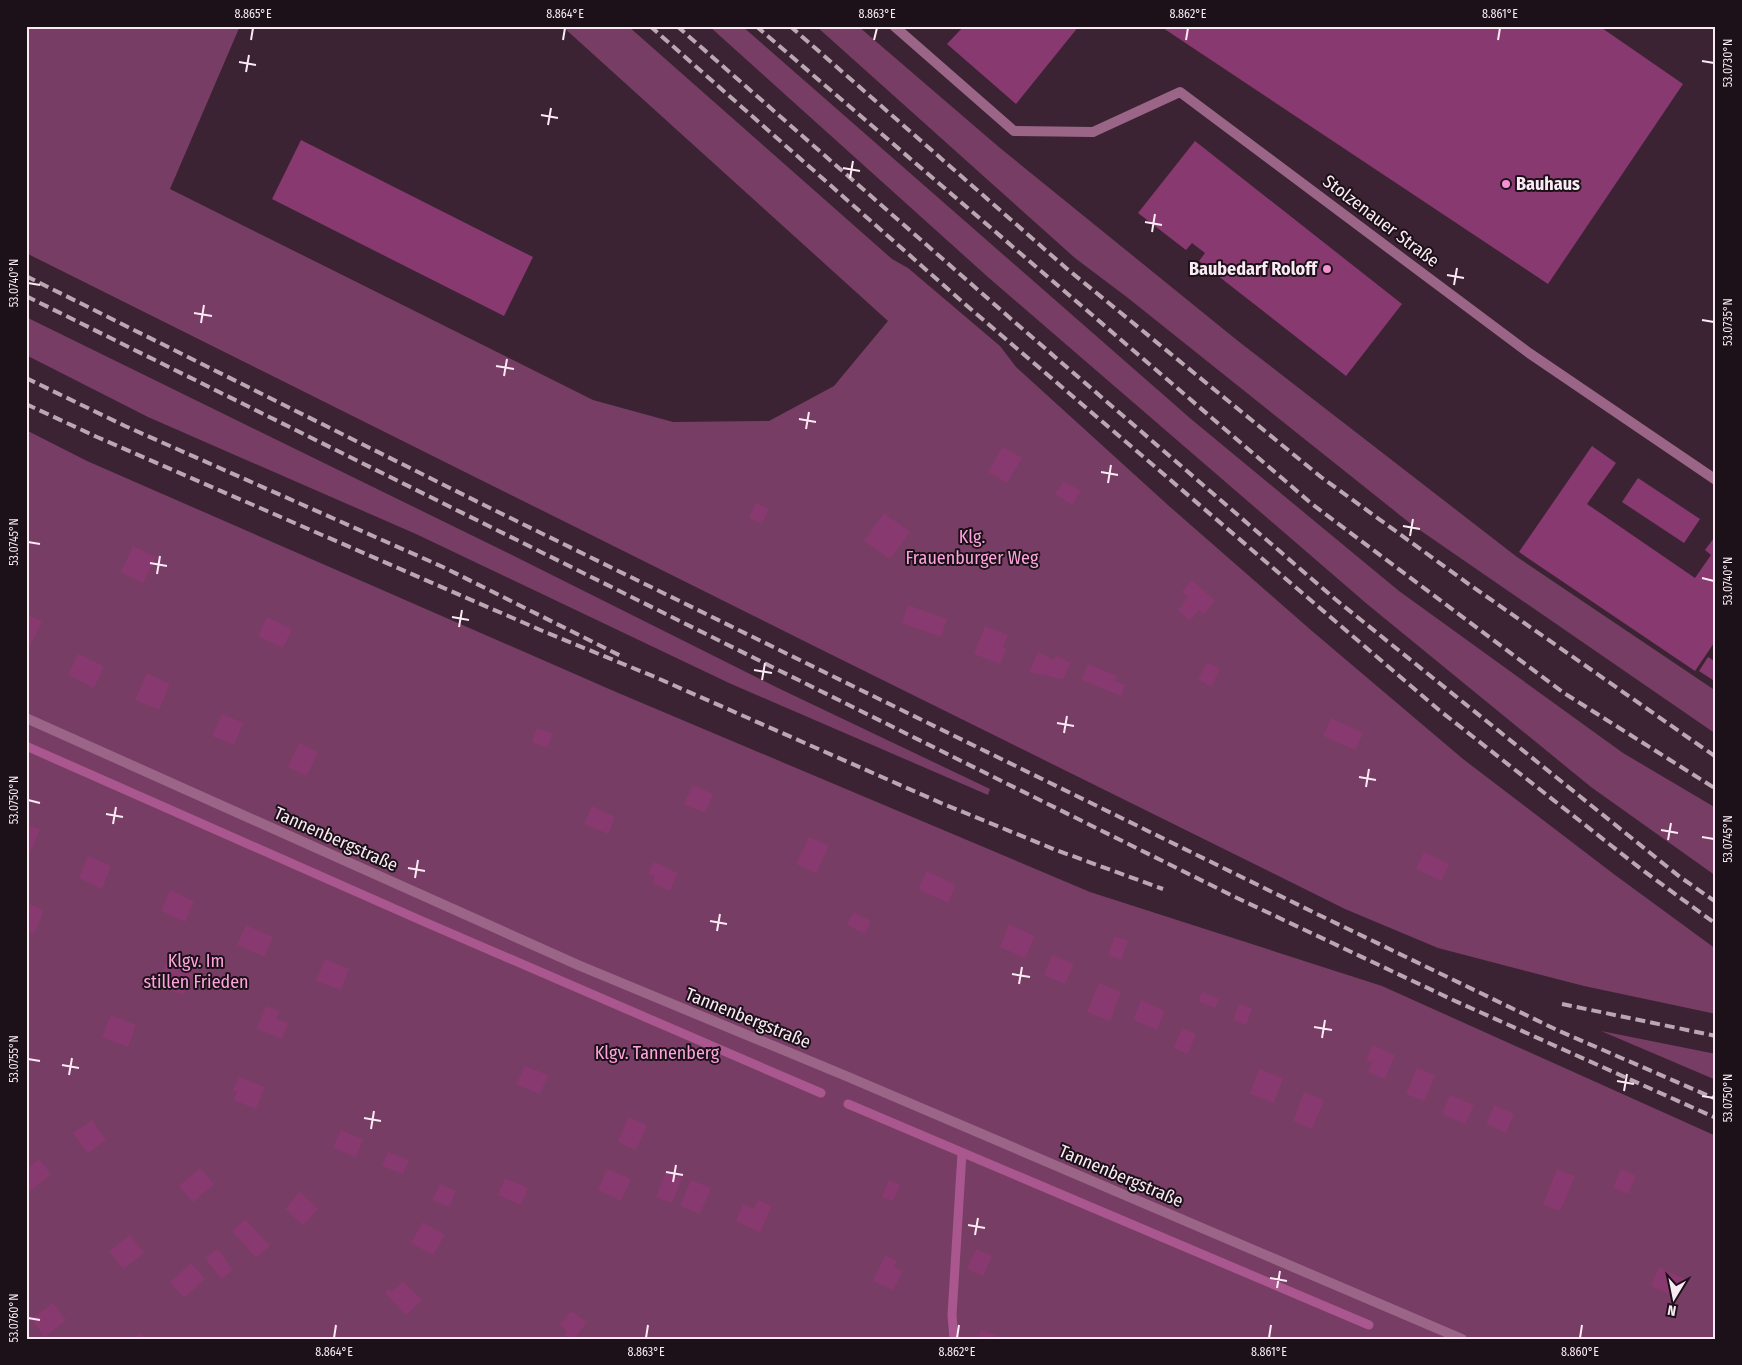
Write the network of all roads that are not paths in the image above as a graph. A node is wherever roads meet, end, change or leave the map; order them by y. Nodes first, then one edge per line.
1 (894, 26) edge
2 (1716, 480) edge
3 (26, 718) edge
4 (1462, 1339) edge

1 - 2 street, Stolzenauer Straße
3 - 4 street, Tannenbergstraße

